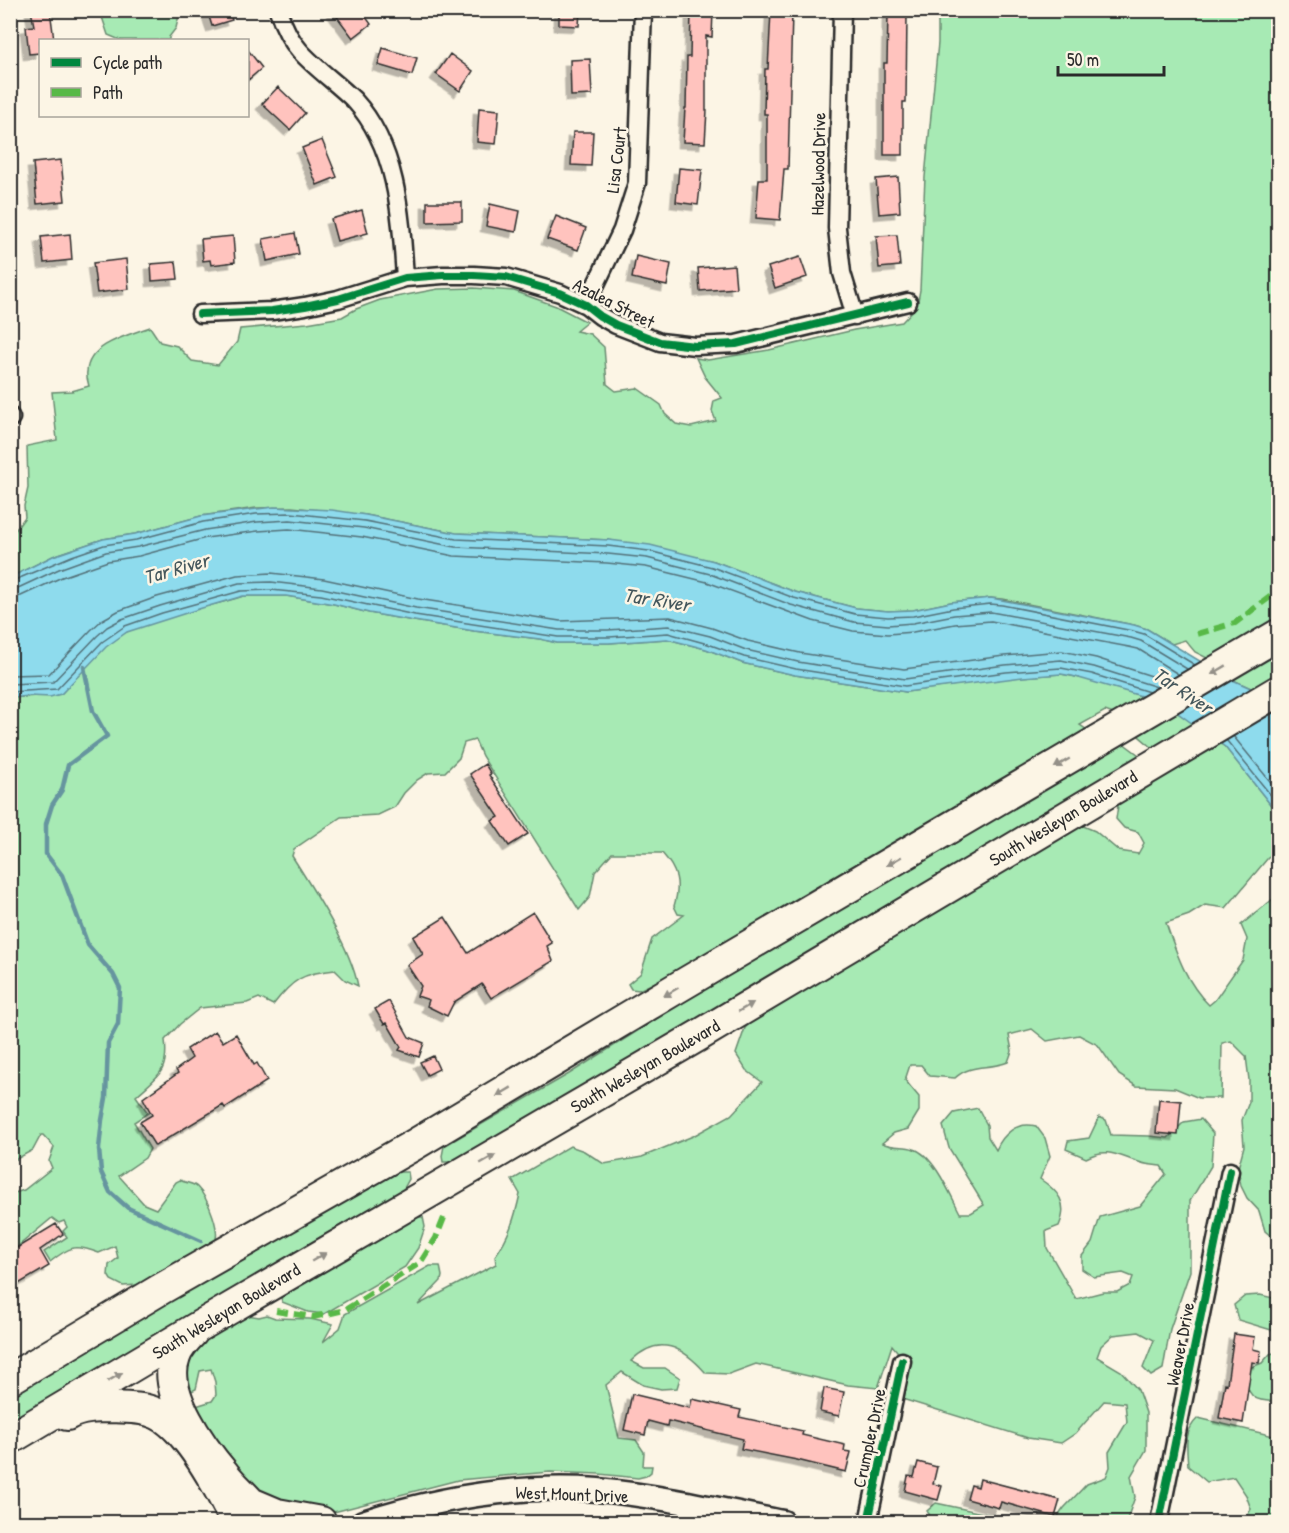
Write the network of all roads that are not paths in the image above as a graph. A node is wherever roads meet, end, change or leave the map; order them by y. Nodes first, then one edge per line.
1 (278, 10) edge
2 (643, 10) edge
3 (842, 10) edge
4 (405, 278) junction
5 (908, 302) dead end
6 (586, 305) junction
7 (200, 314) dead end
8 (855, 316) junction
9 (1274, 638) edge
10 (1278, 691) edge
11 (412, 1146) junction
12 (1230, 1171) dead end
13 (436, 1189) junction
14 (198, 1327) junction
15 (902, 1361) dead end
16 (16, 1372) edge
17 (10, 1439) edge
18 (10, 1449) edge
19 (241, 1515) edge
20 (321, 1522) edge
21 (363, 1522) edge
22 (783, 1522) edge
23 (868, 1522) edge
24 (1159, 1522) edge

1 - 4 street
2 - 6 street, Lisa Court
3 - 8 street, Hazelwood Drive
4 - 6 street, Azalea Street
4 - 7 street, Azalea Street
5 - 8 street, Azalea Street
6 - 8 street, Azalea Street
9 -> 11 highway
13 -> 10 highway, South Wesleyan Boulevard
11 - 13 highway
11 - 16 highway
12 - 24 street, Weaver Drive
14 -> 13 highway, South Wesleyan Boulevard
17 -> 14 highway, South Wesleyan Boulevard
14 - 19 highway
15 - 23 street, Crumpler Drive
18 - 19 highway
19 - 20 highway
21 - 22 main road, West Mount Drive

